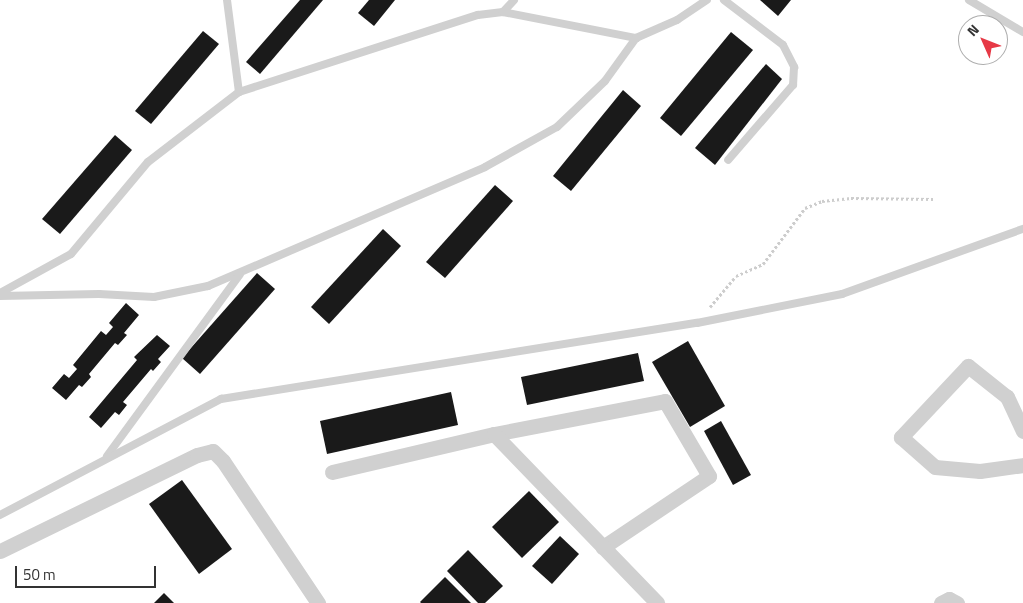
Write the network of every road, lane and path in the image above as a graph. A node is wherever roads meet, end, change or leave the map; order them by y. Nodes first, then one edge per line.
1 (227, 0) edge
2 (514, 0) edge
3 (707, 0) edge
4 (724, 0) edge
5 (969, 0) edge
6 (503, 12) junction
7 (1023, 32) edge
8 (636, 38) junction
9 (239, 92) junction
10 (728, 160) dead end
11 (933, 199) dead end
12 (1023, 229) edge
13 (241, 272) junction
14 (0, 294) edge
15 (697, 323) junction
16 (1023, 431) edge
17 (494, 434) junction
18 (106, 458) junction
19 (1023, 465) edge
20 (332, 472) dead end
21 (0, 515) edge
22 (603, 547) junction
23 (0, 551) edge
24 (318, 603) edge
25 (657, 603) edge
26 (941, 603) edge
27 (957, 603) edge

1 - 9 lane
2 - 6 lane
3 - 8 lane
4 - 10 lane
5 - 7 lane
6 - 8 lane
6 - 9 lane
8 - 13 lane
9 - 14 lane
11 - 15 path
12 - 15 lane
13 - 14 lane
13 - 18 lane
15 - 18 lane
16 - 19 street
17 - 20 street
17 - 22 street
17 - 22 street
18 - 21 lane
22 - 25 street
23 - 24 street
26 - 27 street

